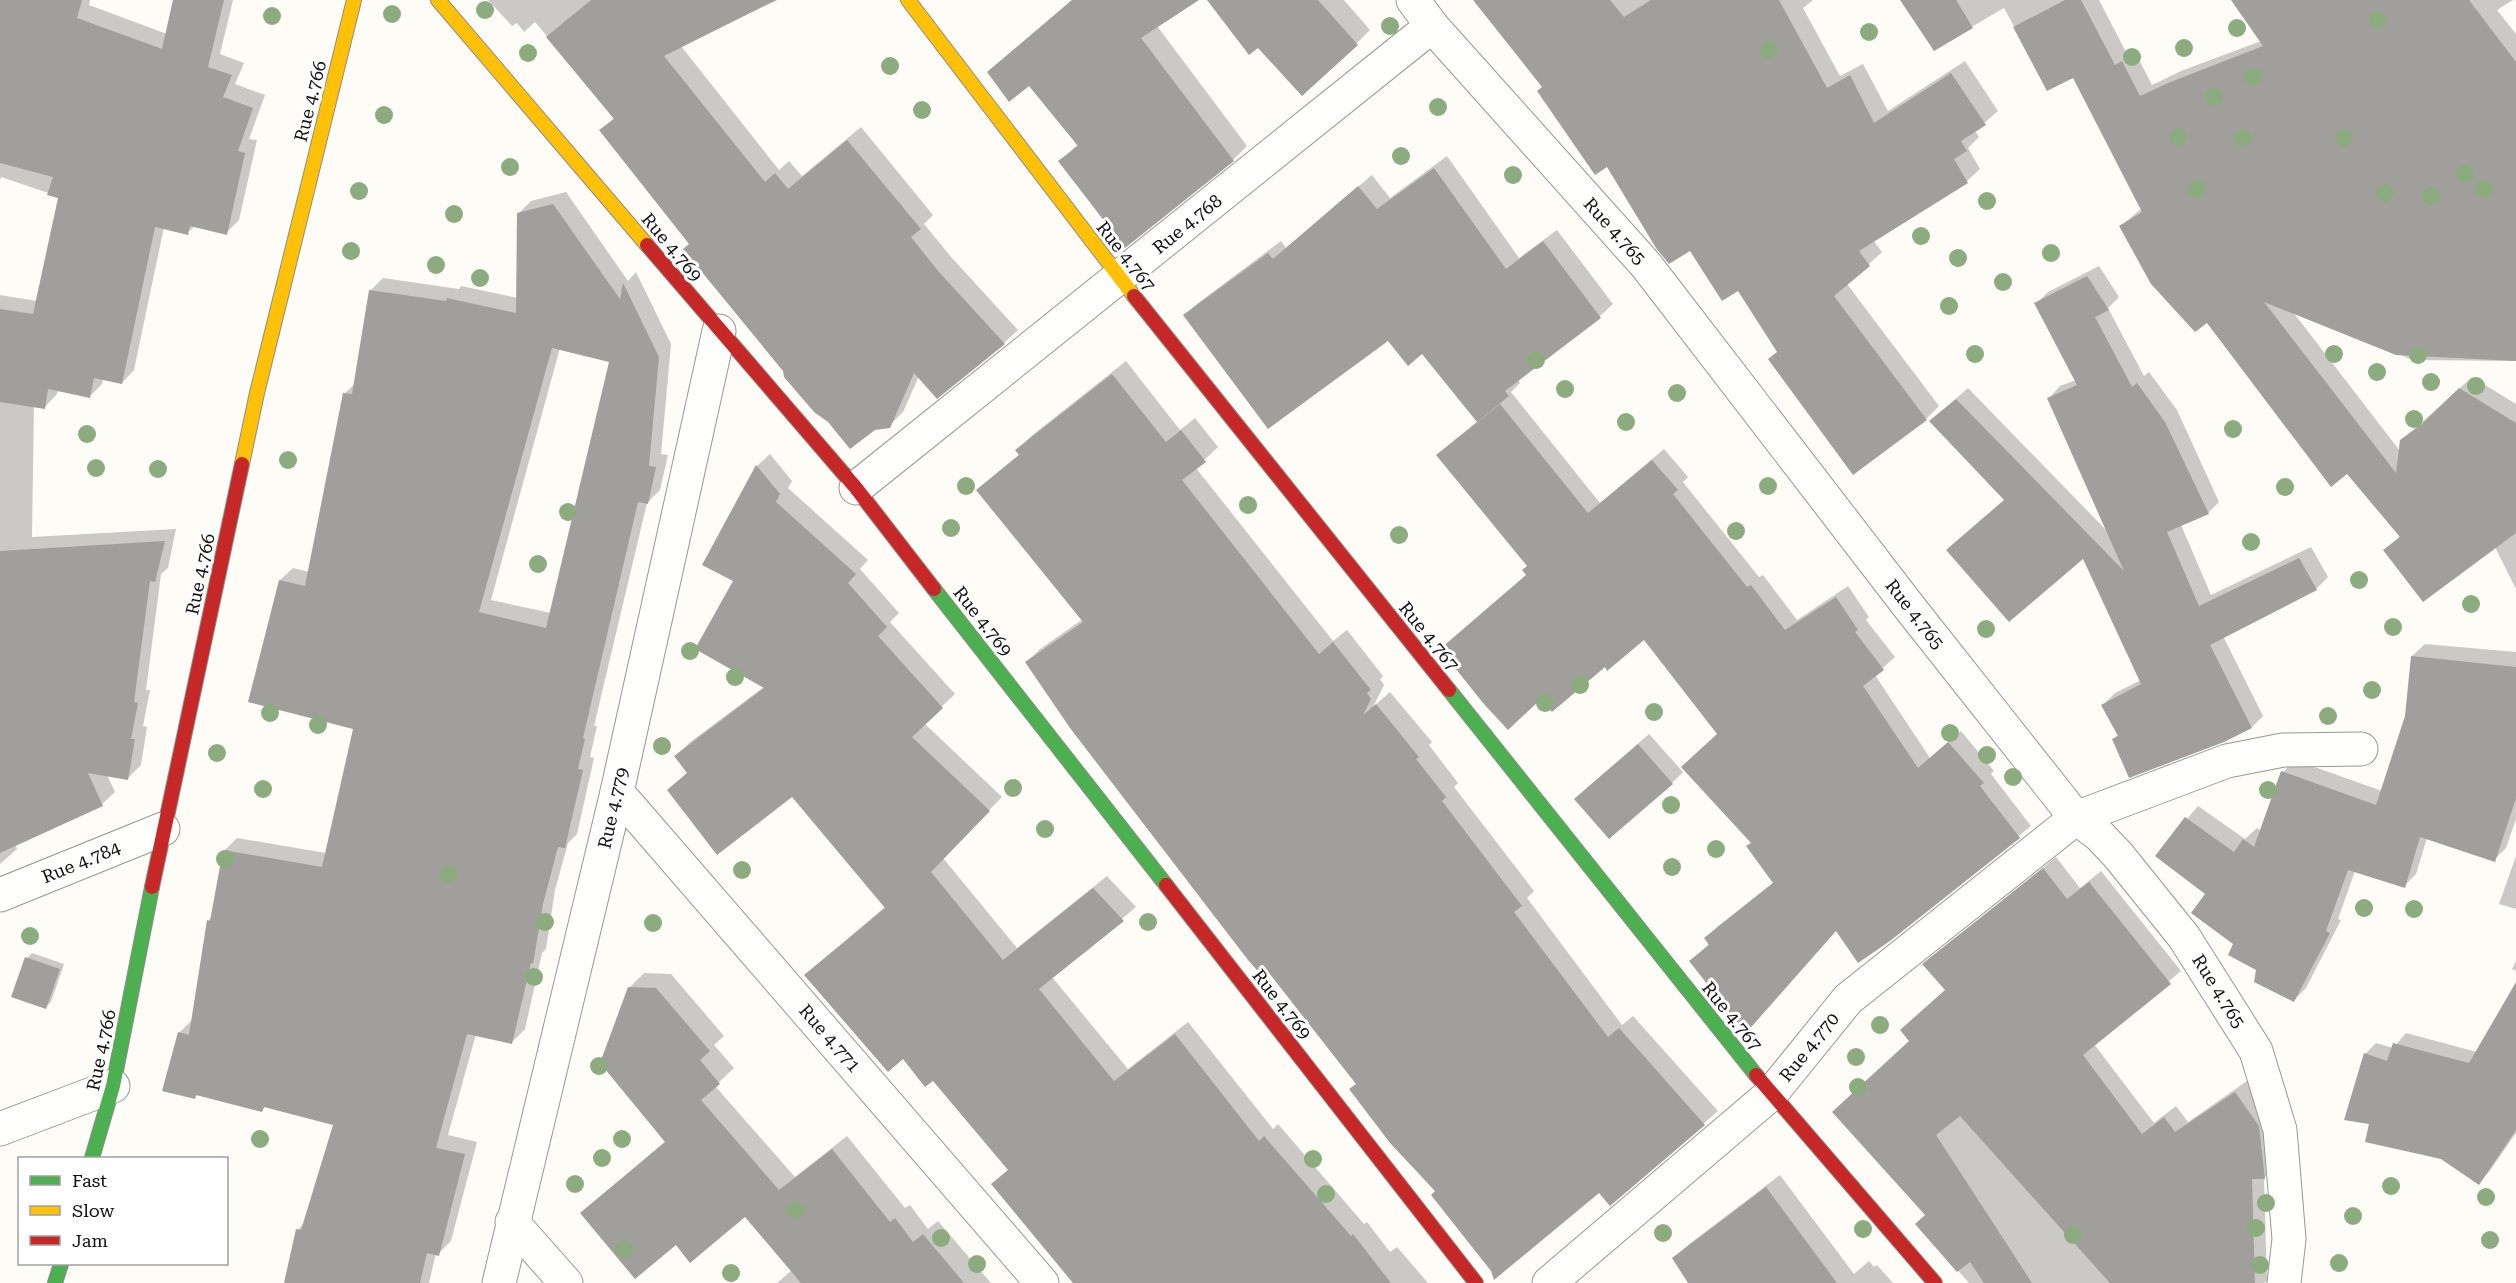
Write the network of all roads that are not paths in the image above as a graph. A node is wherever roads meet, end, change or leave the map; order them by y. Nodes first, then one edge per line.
1 (354, 0) edge
2 (438, 0) edge
3 (908, 0) edge
4 (1413, 0) edge
5 (1432, 26) junction
6 (1120, 278) junction
7 (719, 331) junction
8 (856, 488) junction
9 (2361, 749) dead end
10 (617, 792) junction
11 (2076, 818) junction
12 (163, 829) junction
13 (0, 895) edge
14 (113, 1086) junction
15 (1771, 1094) junction
16 (0, 1129) edge
17 (92, 1157) edge
18 (512, 1222) junction
19 (60, 1265) edge
20 (55, 1283) edge
21 (499, 1283) edge
22 (566, 1283) edge
23 (1042, 1283) edge
24 (1476, 1283) edge
25 (1549, 1283) edge
26 (1935, 1283) edge
27 (2284, 1283) edge

1 - 12 street, Rue 4.766
2 - 7 street, Rue 4.769
3 - 6 street, Rue 4.767
4 - 5 street, Rue 4.765
5 - 6 street, Rue 4.768
5 - 11 street, Rue 4.765
6 - 8 street, Rue 4.768
6 - 15 street, Rue 4.767
7 - 8 street, Rue 4.769
7 - 10 street, Rue 4.779
8 - 24 street, Rue 4.769
9 - 11 street, Rue 4.770
10 - 18 street, Rue 4.779
10 - 23 street, Rue 4.771
11 - 15 street, Rue 4.770
11 - 27 street, Rue 4.765
12 - 13 street, Rue 4.784
12 - 14 street, Rue 4.766
14 - 16 street
14 - 17 street, Rue 4.766
15 - 25 street, Rue 4.770
15 - 26 street, Rue 4.767
18 - 21 street, Rue 4.779
18 - 22 street
19 - 20 street

